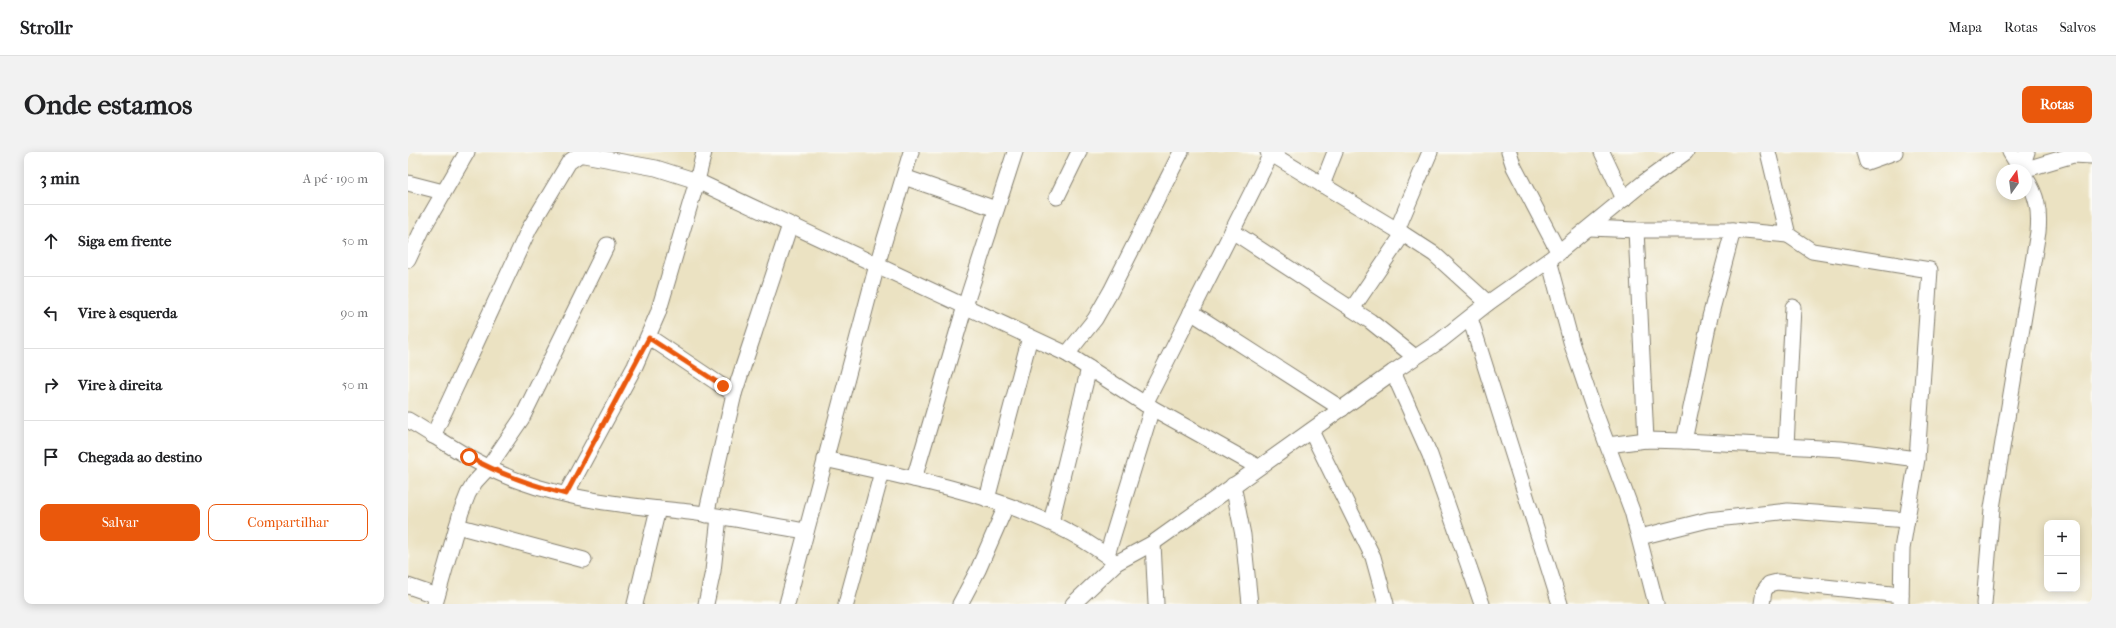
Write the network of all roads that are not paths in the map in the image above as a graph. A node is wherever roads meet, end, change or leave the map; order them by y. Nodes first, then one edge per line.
1 (704, 152) edge
2 (911, 152) edge
3 (1015, 152) edge
4 (1079, 152) edge
5 (1181, 152) edge
6 (1335, 152) edge
7 (1430, 152) edge
8 (1510, 152) edge
9 (1602, 152) edge
10 (1768, 152) edge
11 (1864, 152) edge
12 (1895, 152) edge
13 (2010, 152) edge
14 (2027, 152) edge
15 (464, 153) edge
16 (1270, 153) edge
17 (1676, 155) edge
18 (2092, 156) edge
19 (2018, 164) edge
20 (2024, 164) edge
21 (2032, 167) edge
22 (904, 177) junction
23 (697, 181) junction
24 (408, 183) edge
25 (1322, 185) junction
26 (443, 192) junction
27 (2032, 192) edge
28 (1057, 197) dead end
29 (1624, 199) junction
30 (996, 210) junction
31 (790, 226) junction
32 (1590, 228) junction
33 (1636, 230) junction
34 (1733, 230) junction
35 (1232, 231) junction
36 (1400, 232) junction
37 (1788, 235) junction
38 (607, 245) dead end
39 (1554, 256) junction
40 (408, 260) edge
41 (876, 265) junction
42 (1488, 303) junction
43 (965, 306) junction
44 (1793, 307) dead end
45 (1352, 309) junction
46 (1191, 312) junction
47 (1470, 318) junction
48 (1030, 337) junction
49 (649, 338) junction
50 (1067, 354) junction
51 (1415, 358) junction
52 (1089, 368) junction
53 (1393, 372) junction
54 (734, 394) junction
55 (1149, 406) junction
56 (1342, 409) junction
57 (408, 420) edge
58 (1311, 431) junction
59 (433, 436) junction
60 (1646, 440) junction
61 (1684, 441) junction
62 (1608, 445) junction
63 (1786, 446) junction
64 (825, 459) junction
65 (1917, 459) junction
66 (488, 468) junction
67 (1258, 468) junction
68 (882, 472) junction
69 (914, 480) junction
70 (1233, 485) junction
71 (566, 494) junction
72 (987, 499) junction
73 (1006, 506) junction
74 (658, 509) junction
75 (713, 516) junction
76 (1907, 520) junction
77 (1051, 522) junction
78 (457, 526) junction
79 (806, 531) junction
80 (1640, 537) junction
81 (1153, 543) junction
82 (1112, 559) junction
83 (584, 560) dead end
84 (408, 586) edge
85 (436, 600) edge
86 (1901, 600) edge
87 (635, 604) edge
88 (706, 604) edge
89 (787, 604) edge
90 (846, 604) edge
91 (960, 604) edge
92 (1074, 604) edge
93 (1156, 604) edge
94 (1250, 604) edge
95 (1386, 604) edge
96 (1482, 604) edge
97 (1560, 604) edge
98 (1656, 604) edge
99 (1762, 604) edge
100 (1984, 604) edge

1 - 23 street
2 - 22 street
3 - 30 street
4 - 28 street
5 - 50 street
6 - 25 street
7 - 36 street
8 - 39 street
9 - 29 street
10 - 37 street
11 - 12 street
13 - 19 street
14 - 20 street
15 - 26 street
16 - 25 street
16 - 35 street
17 - 29 street
18 - 21 street
22 - 30 street
22 - 41 street
23 - 31 street
23 - 49 street
23 - 59 street
24 - 26 street
25 - 36 street
26 - 40 street
27 - 100 street
29 - 32 street
30 - 43 street
31 - 41 street
31 - 54 street
32 - 33 street
32 - 39 street
33 - 34 street
33 - 60 street
34 - 37 street
34 - 61 street
35 - 45 street
35 - 46 street
36 - 42 street
36 - 45 street
37 - 65 street
38 - 66 street
39 - 42 street
39 - 62 street
41 - 43 street
41 - 64 street
42 - 47 street
43 - 48 street
43 - 69 street
44 - 63 street
45 - 51 street
46 - 55 street
46 - 56 street
47 - 51 street
47 - 97 street
48 - 50 street
48 - 72 street
49 - 54 street
49 - 71 street
50 - 52 street
51 - 53 street
52 - 55 street
52 - 77 street
53 - 56 street
53 - 96 street
54 - 75 street
55 - 67 street
55 - 82 street
56 - 58 street
57 - 59 street
58 - 67 street
58 - 95 street
59 - 66 street
60 - 61 street
60 - 62 street
61 - 63 street
62 - 80 street
63 - 65 street
64 - 68 street
64 - 79 street
65 - 76 street
66 - 71 street
66 - 78 street
67 - 70 street
68 - 69 street
68 - 90 street
69 - 72 street
70 - 81 street
70 - 94 street
71 - 74 street
72 - 73 street
73 - 77 street
73 - 91 street
74 - 75 street
74 - 87 street
75 - 79 street
75 - 88 street
76 - 80 street
76 - 86 street
77 - 82 street
78 - 83 street
78 - 85 street
79 - 89 street
80 - 98 street
81 - 82 street
81 - 93 street
82 - 92 street
84 - 85 street
86 - 99 street

